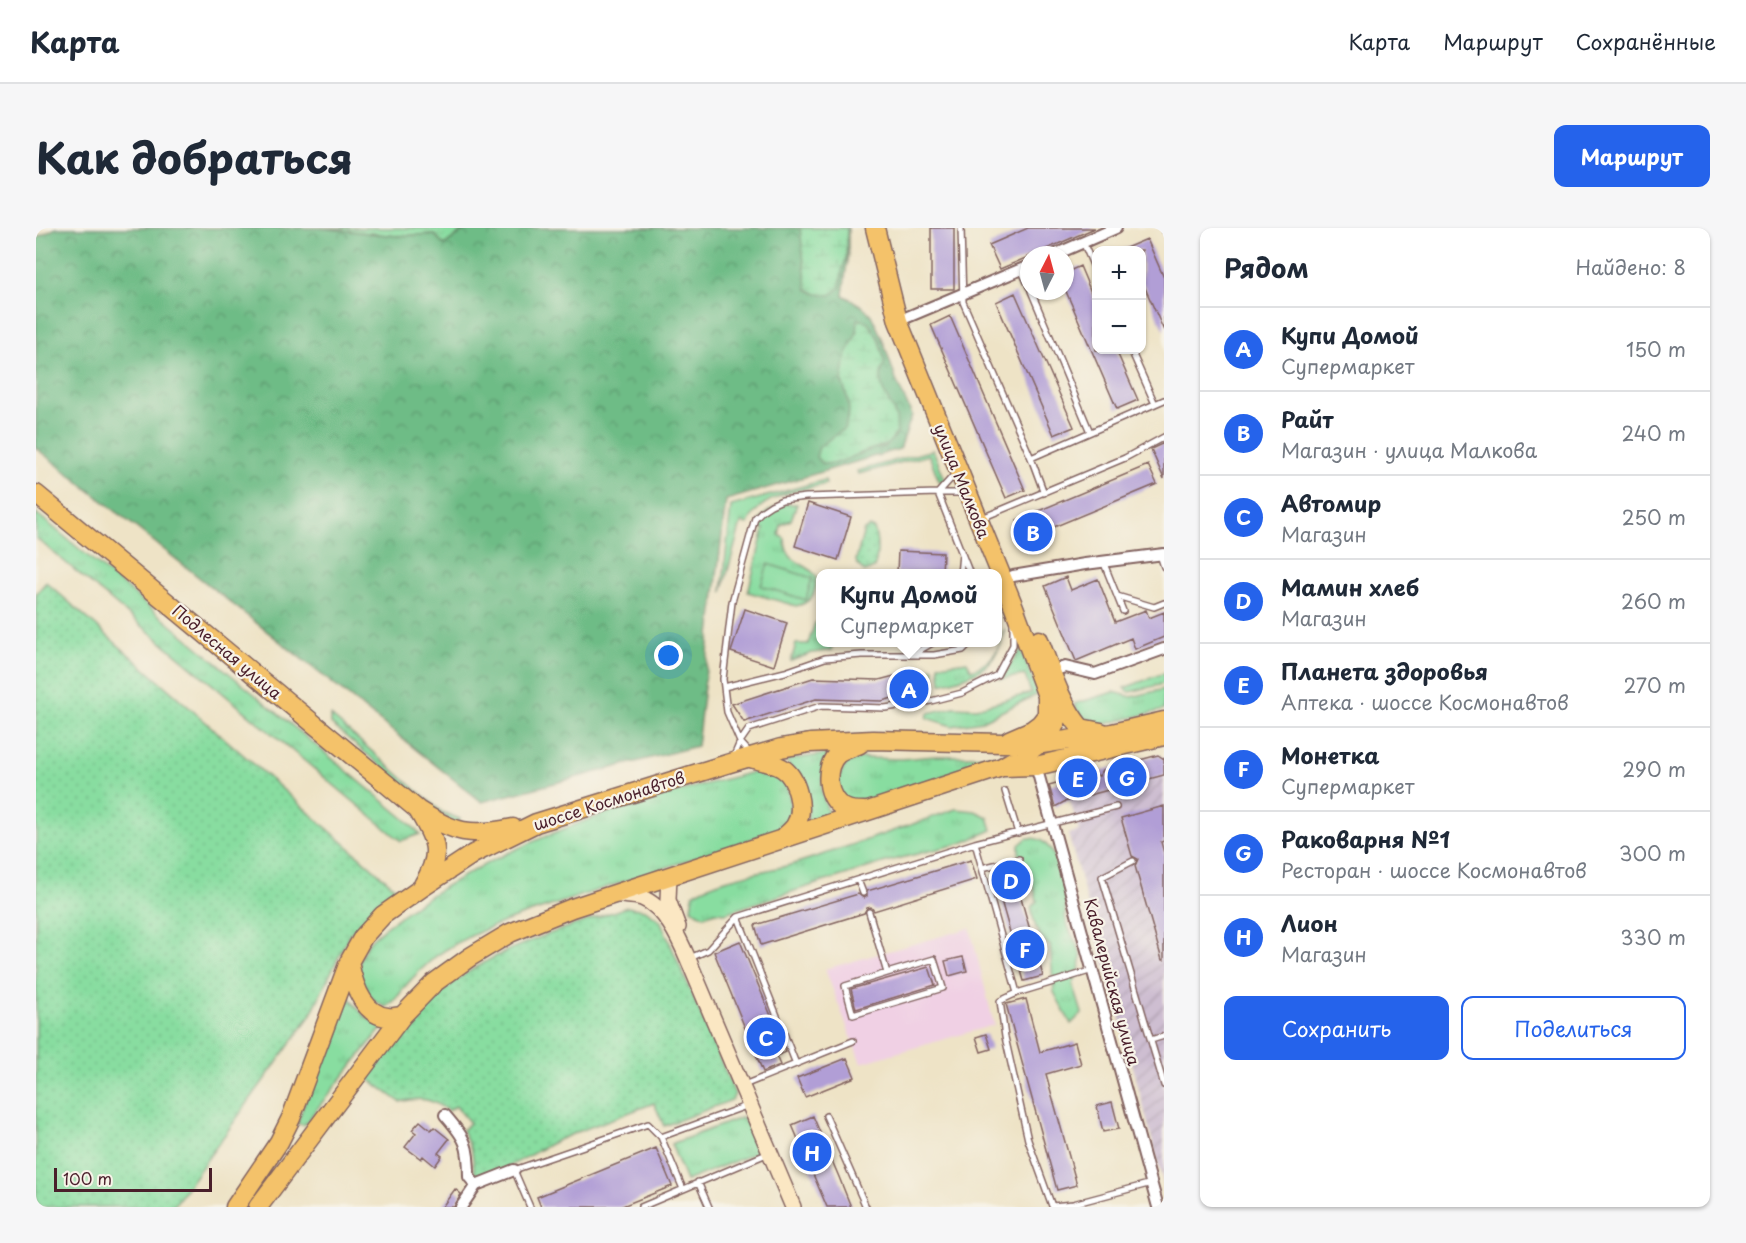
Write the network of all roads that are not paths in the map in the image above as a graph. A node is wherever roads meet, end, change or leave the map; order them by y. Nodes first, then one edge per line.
1 (875, 228) edge
2 (888, 228) edge
3 (961, 228) edge
4 (1113, 229) edge
5 (1083, 242) junction
6 (1074, 246) edge
7 (1092, 263) edge
8 (1020, 270) edge
9 (962, 294) junction
10 (1035, 300) edge
11 (903, 319) junction
12 (1133, 354) edge
13 (1164, 400) edge
14 (1155, 404) junction
15 (1090, 432) junction
16 (1164, 437) edge
17 (1031, 458) junction
18 (957, 471) junction
19 (938, 493) junction
20 (1044, 493) junction
21 (36, 494) edge
22 (967, 494) junction
23 (983, 518) junction
24 (963, 554) junction
25 (1162, 554) edge
26 (1103, 561) junction
27 (1164, 567) edge
28 (961, 569) edge
29 (969, 569) edge
30 (1008, 578) junction
31 (1117, 596) junction
32 (1164, 603) edge
33 (1014, 607) junction
34 (1123, 611) dead end
35 (926, 647) edge
36 (966, 647) edge
37 (1164, 649) edge
38 (912, 655) junction
39 (1052, 671) junction
40 (724, 687) junction
41 (1062, 700) junction
42 (1164, 721) edge
43 (1112, 733) junction
44 (1164, 736) edge
45 (873, 740) junction
46 (740, 741) junction
47 (1001, 744) junction
48 (1042, 744) junction
49 (751, 757) junction
50 (730, 763) junction
51 (1036, 766) junction
52 (1002, 767) junction
53 (1005, 791) dead end
54 (1116, 807) dead end
55 (418, 810) junction
56 (867, 812) junction
57 (536, 824) junction
58 (1053, 824) junction
59 (1018, 833) junction
60 (783, 838) junction
61 (975, 843) junction
62 (1019, 859) dead end
63 (1133, 861) dead end
64 (982, 868) junction
65 (669, 876) junction
66 (858, 879) junction
67 (423, 886) junction
68 (863, 892) dead end
69 (613, 894) junction
70 (869, 912) dead end
71 (738, 917) junction
72 (687, 955) junction
73 (349, 962) junction
74 (1093, 970) junction
75 (887, 973) junction
76 (1017, 993) junction
77 (402, 1016) junction
78 (1164, 1036) edge
79 (1151, 1040) junction
80 (853, 1041) dead end
81 (796, 1065) junction
82 (1164, 1085) edge
83 (742, 1086) junction
84 (750, 1105) junction
85 (445, 1115) dead end
86 (826, 1116) dead end
87 (661, 1137) junction
88 (770, 1153) junction
89 (514, 1170) junction
90 (698, 1182) junction
91 (1152, 1183) junction
92 (476, 1185) junction
93 (682, 1189) junction
94 (1073, 1205) edge
95 (1050, 1206) edge
96 (235, 1207) edge
97 (258, 1207) edge
98 (461, 1207) edge
99 (530, 1207) edge
100 (641, 1207) edge
101 (709, 1207) edge
102 (793, 1207) edge
103 (866, 1207) edge
104 (1158, 1207) edge

1 - 11 main road, улица Малкова
2 - 11 main road, улица Малкова
3 - 9 lane
4 - 5 street
5 - 6 street
5 - 7 lane
8 - 9 street
9 - 11 street
9 - 17 lane
10 - 15 lane
11 - 18 main road, улица Малкова
11 - 23 main road, улица Малкова
12 - 14 lane
13 - 14 lane
14 - 15 lane
15 - 17 lane
16 - 20 lane
17 - 20 lane
18 - 19 lane
18 - 22 main road, улица Малкова
19 - 22 lane
19 - 24 lane
19 - 40 lane
20 - 23 lane
21 - 55 main road, Подлесная улица
22 - 23 main road, улица Малкова
23 - 30 main road, улица Малкова
24 - 28 lane
24 - 29 lane
25 - 26 street
25 - 27 lane
26 - 30 street
26 - 31 lane
30 - 33 main road, улица Малкова
30 - 39 main road, улица Малкова
31 - 32 lane
31 - 34 lane
33 - 46 lane
33 - 47 main road, улица Малкова
35 - 38 lane
36 - 38 lane
37 - 39 street
38 - 40 lane
39 - 41 main road, улица Малкова
40 - 46 lane
41 - 43 main road, улица Малкова
41 - 48 main road
42 - 43 main road, шоссе Космонавтов
43 - 48 main road, шоссе Космонавтов
44 - 51 main road, шоссе Космонавтов
45 - 47 main road, шоссе Космонавтов
45 - 49 main road, шоссе Космонавтов
45 - 56 main road
46 - 49 lane
46 - 50 lane
47 - 48 main road, шоссе Космонавтов
48 - 52 main road, шоссе Космонавтов
49 - 50 main road, шоссе Космонавтов
49 - 60 main road
50 - 57 main road, шоссе Космонавтов
51 - 52 main road, шоссе Космонавтов
51 - 58 street, Кавалерийская улица
52 - 56 main road, шоссе Космонавтов
53 - 59 lane
54 - 58 lane
55 - 57 main road
55 - 67 main road
56 - 60 main road, шоссе Космонавтов
57 - 67 main road, шоссе Космонавтов
58 - 59 lane
58 - 74 street, Кавалерийская улица
59 - 61 lane
60 - 65 main road, шоссе Космонавтов
61 - 64 lane
61 - 66 lane
62 - 64 lane
63 - 79 lane
64 - 76 lane
65 - 69 main road, шоссе Космонавтов
65 - 72 street
66 - 68 lane
66 - 71 lane
67 - 73 main road, шоссе Космонавтов
69 - 72 street
69 - 77 main road, шоссе Космонавтов
70 - 75 lane
71 - 72 lane
71 - 81 lane
72 - 83 street
73 - 77 main road
73 - 96 main road, шоссе Космонавтов
74 - 76 lane
74 - 91 street, Кавалерийская улица
75 - 75 lane
76 - 95 lane
77 - 97 main road, шоссе Космонавтов
78 - 79 lane
79 - 82 lane
80 - 81 lane
81 - 83 lane
83 - 84 street
84 - 87 lane
84 - 88 street
85 - 92 street
86 - 103 lane
87 - 89 lane
87 - 93 lane
88 - 90 lane
88 - 102 street
89 - 92 street
89 - 99 lane
90 - 93 lane
90 - 101 lane
91 - 94 lane
91 - 104 street, Кавалерийская улица
92 - 98 street
93 - 100 lane
94 - 95 lane

